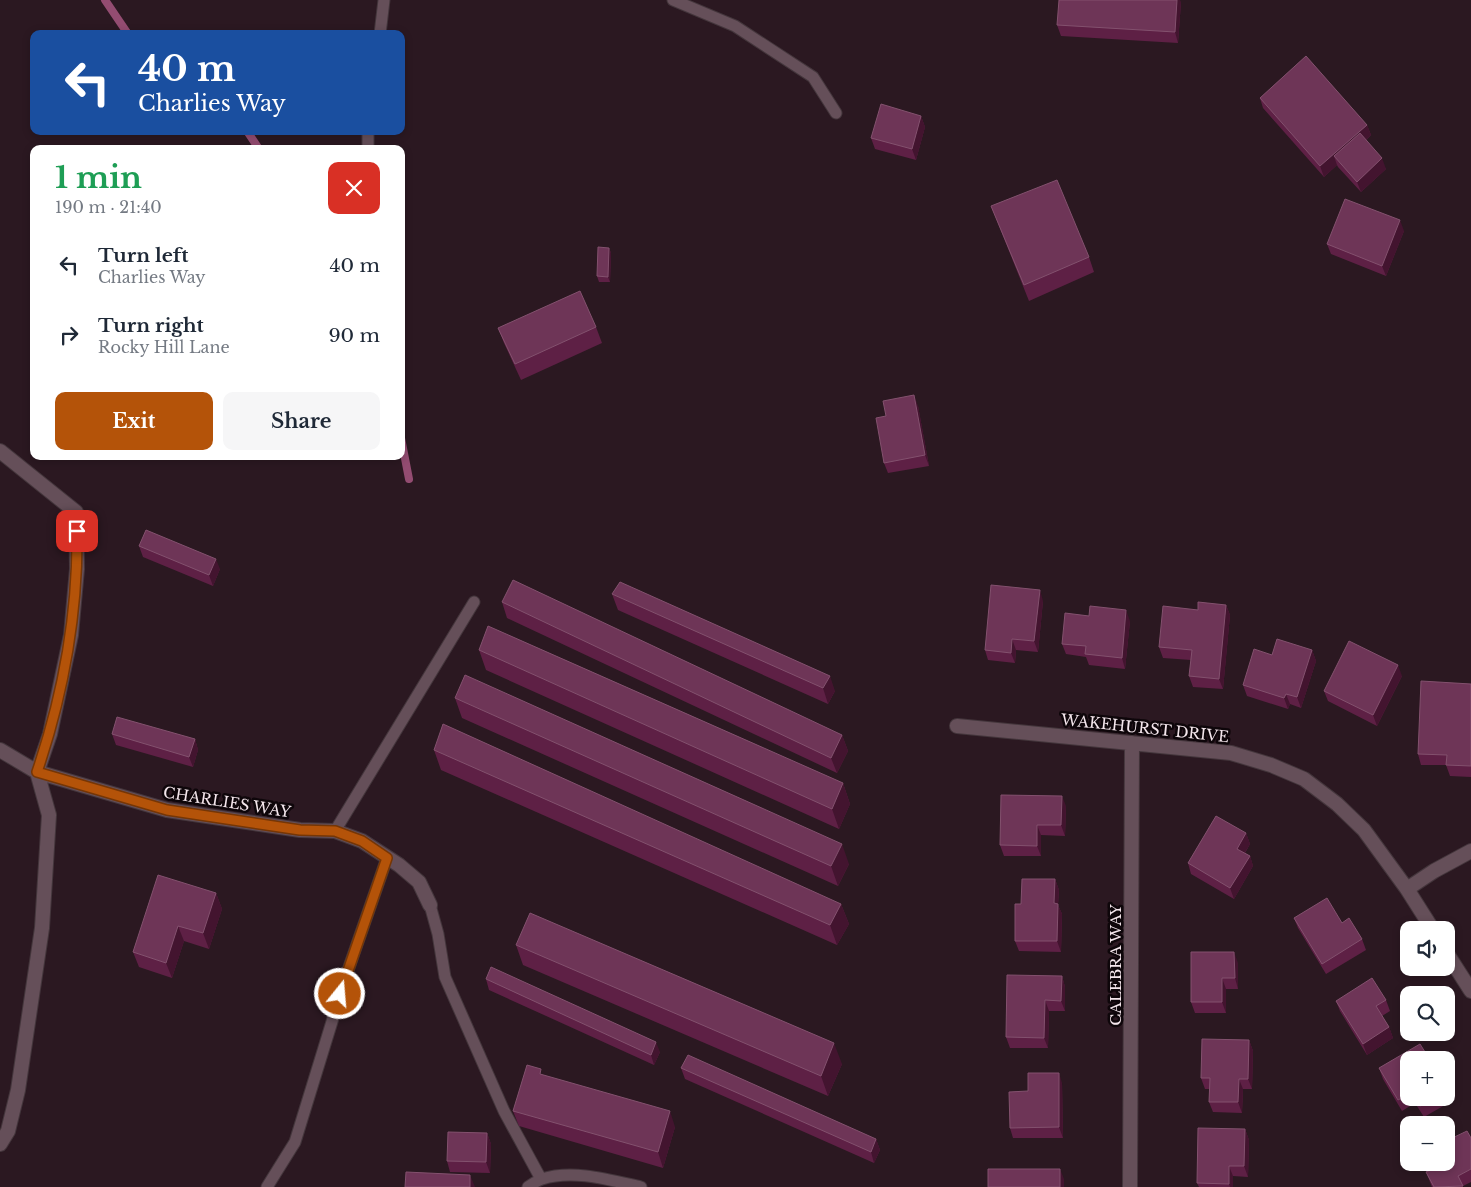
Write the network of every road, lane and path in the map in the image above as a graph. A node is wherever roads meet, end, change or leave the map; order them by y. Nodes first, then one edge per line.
1 (384, 0) edge
2 (673, 0) edge
3 (380, 30) edge
4 (836, 113) dead end
5 (0, 451) edge
6 (474, 602) dead end
7 (958, 726) dead end
8 (1132, 743) junction
9 (0, 750) edge
10 (37, 772) junction
11 (335, 831) junction
12 (1471, 851) edge
13 (387, 858) junction
14 (1407, 889) junction
15 (430, 905) joint
16 (1427, 921) edge
17 (1455, 966) edge
18 (1471, 991) edge
19 (0, 1144) edge
20 (541, 1179) junction
21 (267, 1187) edge
22 (528, 1187) edge
23 (640, 1187) edge
24 (1130, 1187) edge

1 - 3 lane
2 - 4 lane
5 - 10 street
6 - 11 lane
7 - 8 street, WAKEHURST DRIVE
8 - 14 street, WAKEHURST DRIVE
8 - 24 street, CALEBRA WAY
9 - 10 street, CHARLIES WAY
10 - 11 street, CHARLIES WAY
10 - 19 street
11 - 13 street, CHARLIES WAY
12 - 14 street
13 - 15 street, CHARLIES WAY
13 - 21 lane
14 - 16 street, WAKEHURST DRIVE
15 - 20 lane
17 - 18 street
20 - 22 lane
20 - 23 lane

